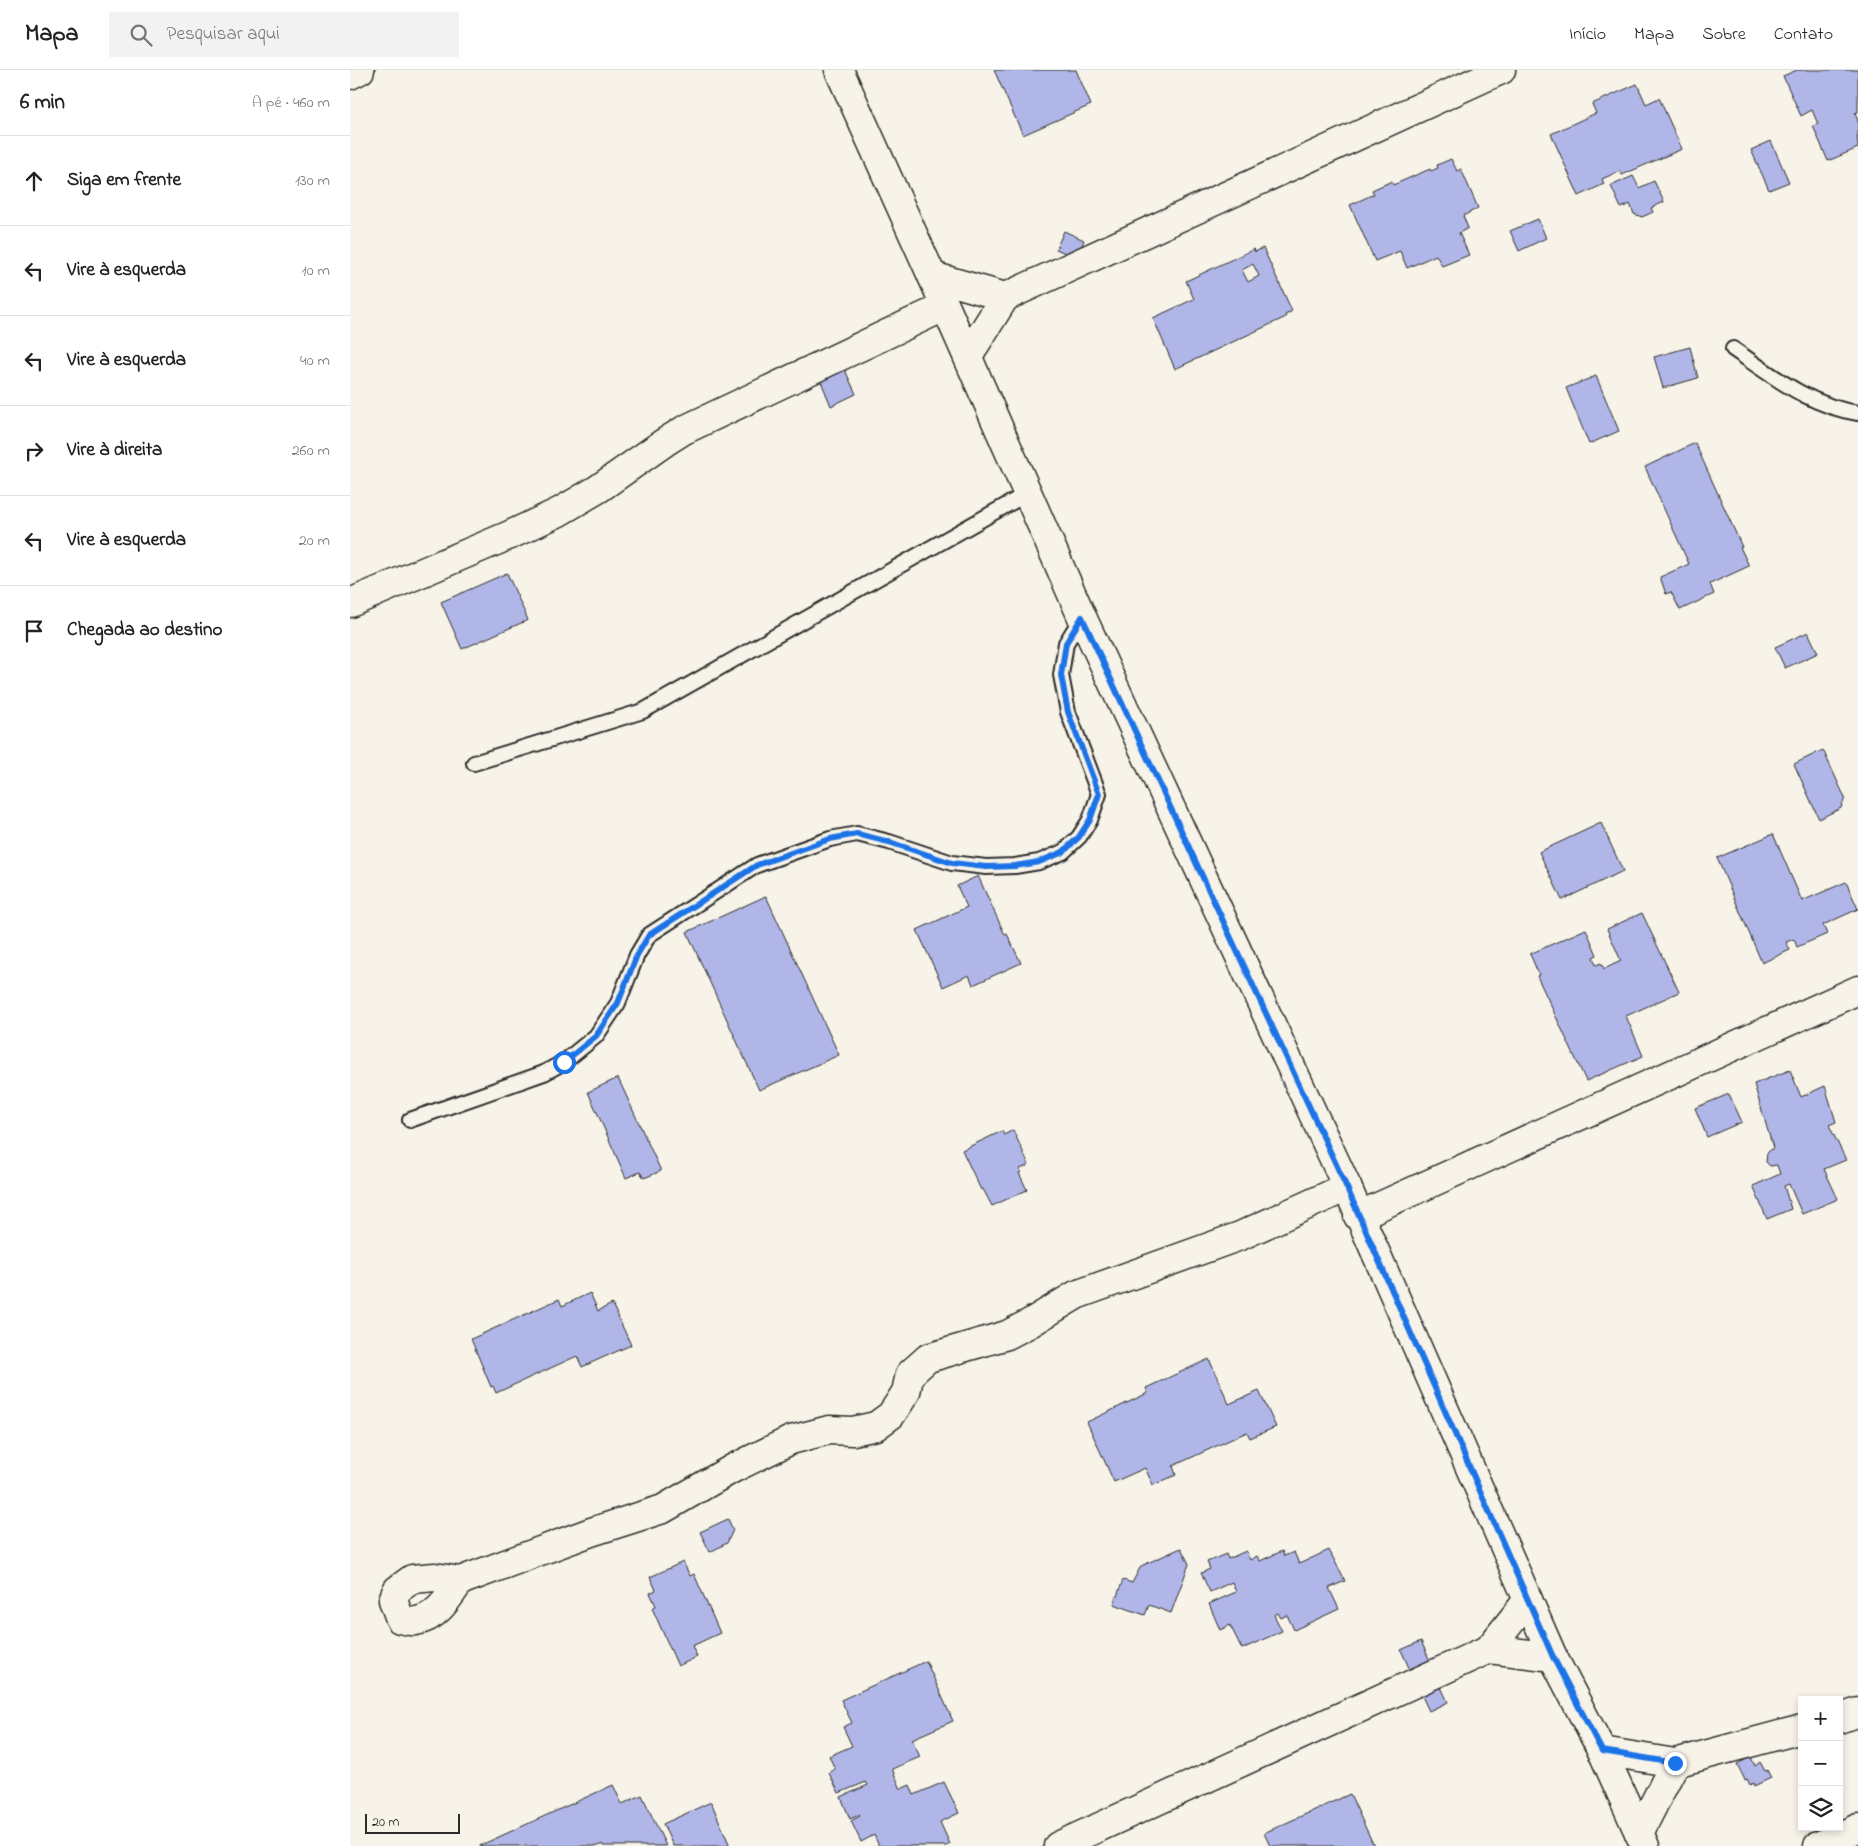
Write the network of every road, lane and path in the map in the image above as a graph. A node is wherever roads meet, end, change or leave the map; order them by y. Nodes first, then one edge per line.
1 (360, 70) edge
2 (839, 70) edge
3 (1502, 70) edge
4 (350, 75) edge
5 (932, 276) junction
6 (1005, 297) junction
7 (944, 307) junction
8 (1733, 350) dead end
9 (968, 356) junction
10 (1858, 413) edge
11 (1028, 493) junction
12 (350, 603) edge
13 (1082, 617) junction
14 (474, 763) dead end
15 (1858, 990) edge
16 (410, 1120) dead end
17 (1347, 1188) junction
18 (1358, 1216) junction
19 (460, 1581) dead end
20 (1528, 1600) junction
21 (1489, 1649) junction
22 (1553, 1657) junction
23 (1858, 1712) edge
24 (1843, 1718) edge
25 (1798, 1730) edge
26 (1602, 1751) junction
27 (1675, 1763) junction
28 (1858, 1828) edge
29 (1642, 1839) edge
30 (1058, 1846) edge
31 (1818, 1846) edge

1 - 4 street
2 - 5 street
3 - 6 street
5 - 6 street
5 - 7 street
6 - 9 street
7 - 9 street
7 - 12 street
8 - 10 lane
9 - 11 street
11 - 13 street
11 - 14 lane
13 - 16 lane
13 - 17 street
15 - 18 street
17 - 18 street
17 - 19 street
18 - 20 street
20 - 21 street
20 - 22 street
21 - 22 street
21 - 30 street
22 - 26 street
23 - 24 street
25 - 27 street
26 - 27 street
26 - 29 street
27 - 29 street
28 - 31 street

